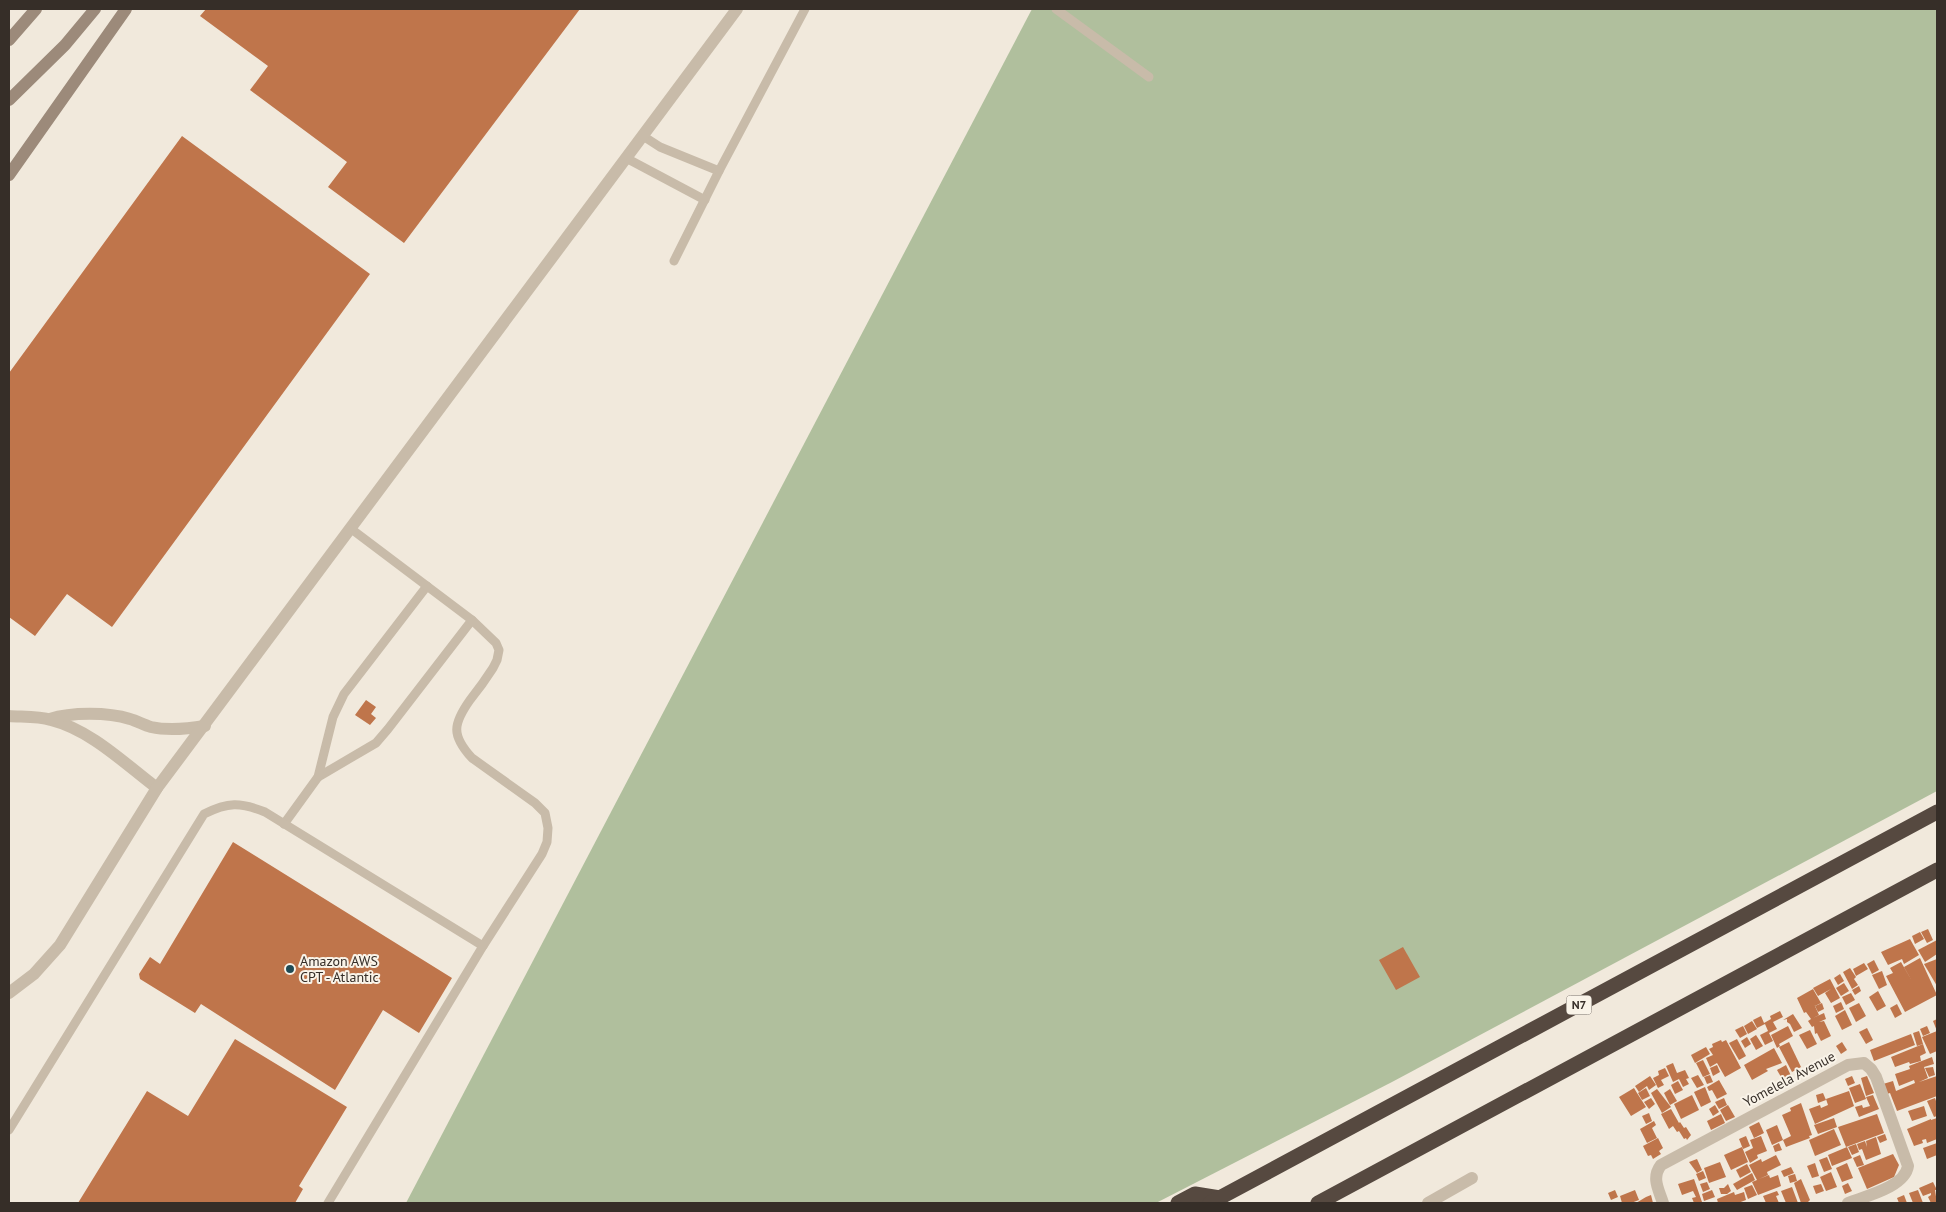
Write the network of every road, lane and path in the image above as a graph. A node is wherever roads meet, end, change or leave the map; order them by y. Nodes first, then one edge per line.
1 (36, 9) edge
2 (95, 9) edge
3 (126, 9) edge
4 (737, 9) edge
5 (805, 9) edge
6 (1056, 9) edge
7 (9, 40) edge
8 (1149, 77) dead end
9 (9, 100) edge
10 (643, 136) junction
11 (626, 158) junction
12 (719, 171) junction
13 (9, 175) edge
14 (705, 200) junction
15 (674, 261) dead end
16 (350, 528) junction
17 (426, 586) junction
18 (472, 620) junction
19 (9, 716) edge
20 (50, 719) junction
21 (205, 726) junction
22 (318, 777) junction
23 (157, 788) junction
24 (1937, 812) edge
25 (284, 824) junction
26 (1937, 870) edge
27 (483, 946) junction
28 (9, 993) edge
29 (9, 1130) edge
30 (1472, 1178) dead end
31 (1215, 1200) edge
32 (328, 1203) edge
33 (1178, 1203) edge
34 (1318, 1203) edge
35 (1428, 1203) edge
36 (1663, 1203) edge
37 (1848, 1203) edge

1 - 7 main road
2 - 9 main road
3 - 13 main road
4 - 10 street
5 - 12 lane
6 - 8 lane
10 - 11 street
10 - 12 lane
11 - 14 lane
11 - 16 street
12 - 14 lane
14 - 15 lane
16 - 17 lane
16 - 21 street
17 - 18 lane
17 - 22 lane
18 - 22 lane
18 - 27 lane
19 - 20 street
20 - 21 street
20 - 23 street
21 - 23 street
22 - 25 lane
23 - 28 street
24 - 31 highway, N7
25 - 27 lane
25 - 29 lane
26 - 34 highway
27 - 32 lane
30 - 35 street
31 - 33 highway
36 - 37 street, Yomelela Avenue

